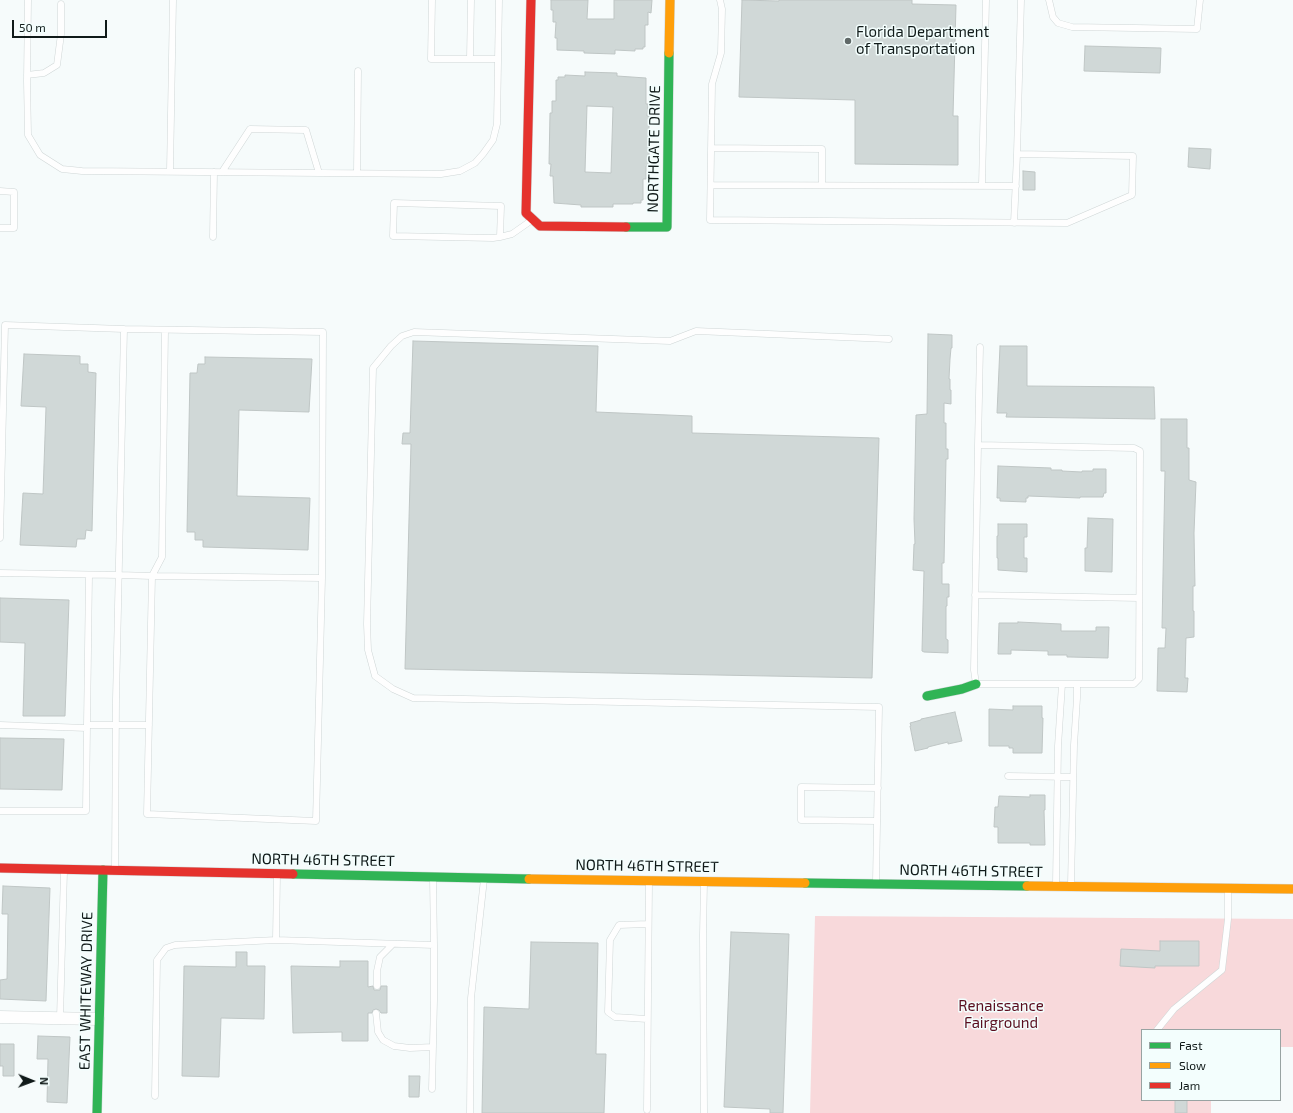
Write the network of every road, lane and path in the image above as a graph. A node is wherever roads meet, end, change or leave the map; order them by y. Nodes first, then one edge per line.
1 (28, 0) edge
2 (173, 0) edge
3 (432, 0) edge
4 (471, 0) edge
5 (499, 0) edge
6 (532, 0) edge
7 (670, 0) edge
8 (720, 0) edge
9 (986, 0) edge
10 (1021, 0) edge
11 (1044, 0) edge
12 (1049, 0) edge
13 (1200, 0) edge
14 (61, 4) dead end
15 (470, 59) junction
16 (498, 59) junction
17 (358, 71) dead end
18 (27, 76) junction
19 (711, 148) junction
20 (1017, 154) junction
21 (170, 171) junction
22 (214, 172) junction
23 (222, 172) junction
24 (319, 173) junction
25 (357, 173) junction
26 (711, 185) junction
27 (822, 185) junction
28 (982, 186) junction
29 (1016, 186) junction
30 (0, 191) edge
31 (534, 220) junction
32 (1014, 223) junction
33 (0, 228) edge
34 (213, 237) dead end
35 (500, 237) junction
36 (124, 329) junction
37 (165, 330) junction
38 (888, 339) dead end
39 (980, 347) dead end
40 (978, 445) junction
41 (0, 538) edge
42 (0, 573) edge
43 (89, 575) junction
44 (120, 575) junction
45 (152, 576) junction
46 (322, 578) junction
47 (975, 595) junction
48 (1139, 598) junction
49 (976, 684) junction
50 (1062, 684) junction
51 (1077, 684) junction
52 (927, 696) dead end
53 (0, 725) edge
54 (116, 725) junction
55 (149, 725) junction
56 (87, 727) junction
57 (1008, 776) dead end
58 (1057, 777) junction
59 (1073, 777) junction
60 (878, 788) junction
61 (0, 811) edge
62 (877, 821) junction
63 (0, 868) edge
64 (64, 870) junction
65 (102, 870) junction
66 (115, 871) junction
67 (277, 874) junction
68 (433, 877) junction
69 (485, 878) junction
70 (649, 880) junction
71 (704, 880) junction
72 (876, 884) junction
73 (1056, 886) junction
74 (1071, 886) junction
75 (1228, 888) junction
76 (1293, 889) edge
77 (648, 924) junction
78 (276, 940) junction
79 (393, 944) junction
80 (434, 945) junction
81 (377, 986) dead end
82 (376, 1013) dead end
83 (0, 1017) edge
84 (60, 1018) junction
85 (98, 1019) junction
86 (647, 1019) junction
87 (1158, 1029) edge
88 (433, 1047) junction
89 (432, 1089) dead end
90 (155, 1096) dead end
91 (647, 1110) dead end
92 (97, 1113) edge
93 (470, 1113) edge
94 (704, 1113) edge

1 - 18 lane
2 - 21 lane
3 - 15 lane
4 - 15 lane
5 - 16 lane
6 - 31 street
7 - 31 street, NORTHGATE DRIVE
8 - 19 lane
9 - 28 lane
10 - 20 lane
11 - 12 lane
12 - 13 lane
14 - 18 lane
15 - 16 lane
16 - 25 lane
17 - 25 lane
18 - 21 lane
19 - 26 lane
19 - 27 lane
20 - 29 lane
20 - 32 lane
21 - 22 lane
22 - 23 lane
22 - 34 lane
23 - 24 lane
23 - 24 lane
24 - 25 lane
26 - 27 lane
26 - 32 lane
27 - 28 lane
28 - 29 lane
29 - 32 lane
30 - 33 lane
31 - 35 lane
35 - 35 lane
36 - 37 lane
36 - 41 lane
36 - 44 lane
37 - 45 lane
37 - 46 lane
38 - 60 lane
39 - 40 lane
40 - 47 lane
40 - 48 lane
42 - 43 lane
43 - 44 lane
43 - 56 lane
44 - 45 lane
44 - 54 lane
45 - 46 lane
45 - 55 lane
46 - 55 lane
47 - 48 lane
47 - 49 lane
48 - 51 lane
49 - 50 lane
49 - 52 street
50 - 51 lane
50 - 58 lane
51 - 59 lane
53 - 56 lane
54 - 55 lane
54 - 56 lane
54 - 66 lane
56 - 61 lane
57 - 58 lane
58 - 59 lane
58 - 73 lane
59 - 74 lane
60 - 62 lane
60 - 62 lane
62 - 72 lane
63 - 64 street, NORTH 46TH STREET
64 - 65 street, NORTH 46TH STREET
64 - 84 lane
65 - 66 street, NORTH 46TH STREET
65 - 85 street, EAST WHITEWAY DRIVE
66 - 67 street, NORTH 46TH STREET
67 - 68 street, NORTH 46TH STREET
67 - 78 lane
68 - 69 street, NORTH 46TH STREET
68 - 80 lane
69 - 70 street, NORTH 46TH STREET
69 - 93 lane
70 - 71 street, NORTH 46TH STREET
70 - 77 lane
71 - 72 street, NORTH 46TH STREET
71 - 94 lane
72 - 73 street, NORTH 46TH STREET
73 - 74 street, NORTH 46TH STREET
74 - 75 street, NORTH 46TH STREET
75 - 76 street, NORTH 46TH STREET
75 - 87 lane
77 - 86 lane
77 - 86 lane
78 - 79 lane
78 - 90 lane
79 - 80 lane
79 - 81 lane
80 - 88 lane
82 - 88 lane
83 - 84 street
84 - 85 street
85 - 92 street, EAST WHITEWAY DRIVE
86 - 91 lane
88 - 89 lane

